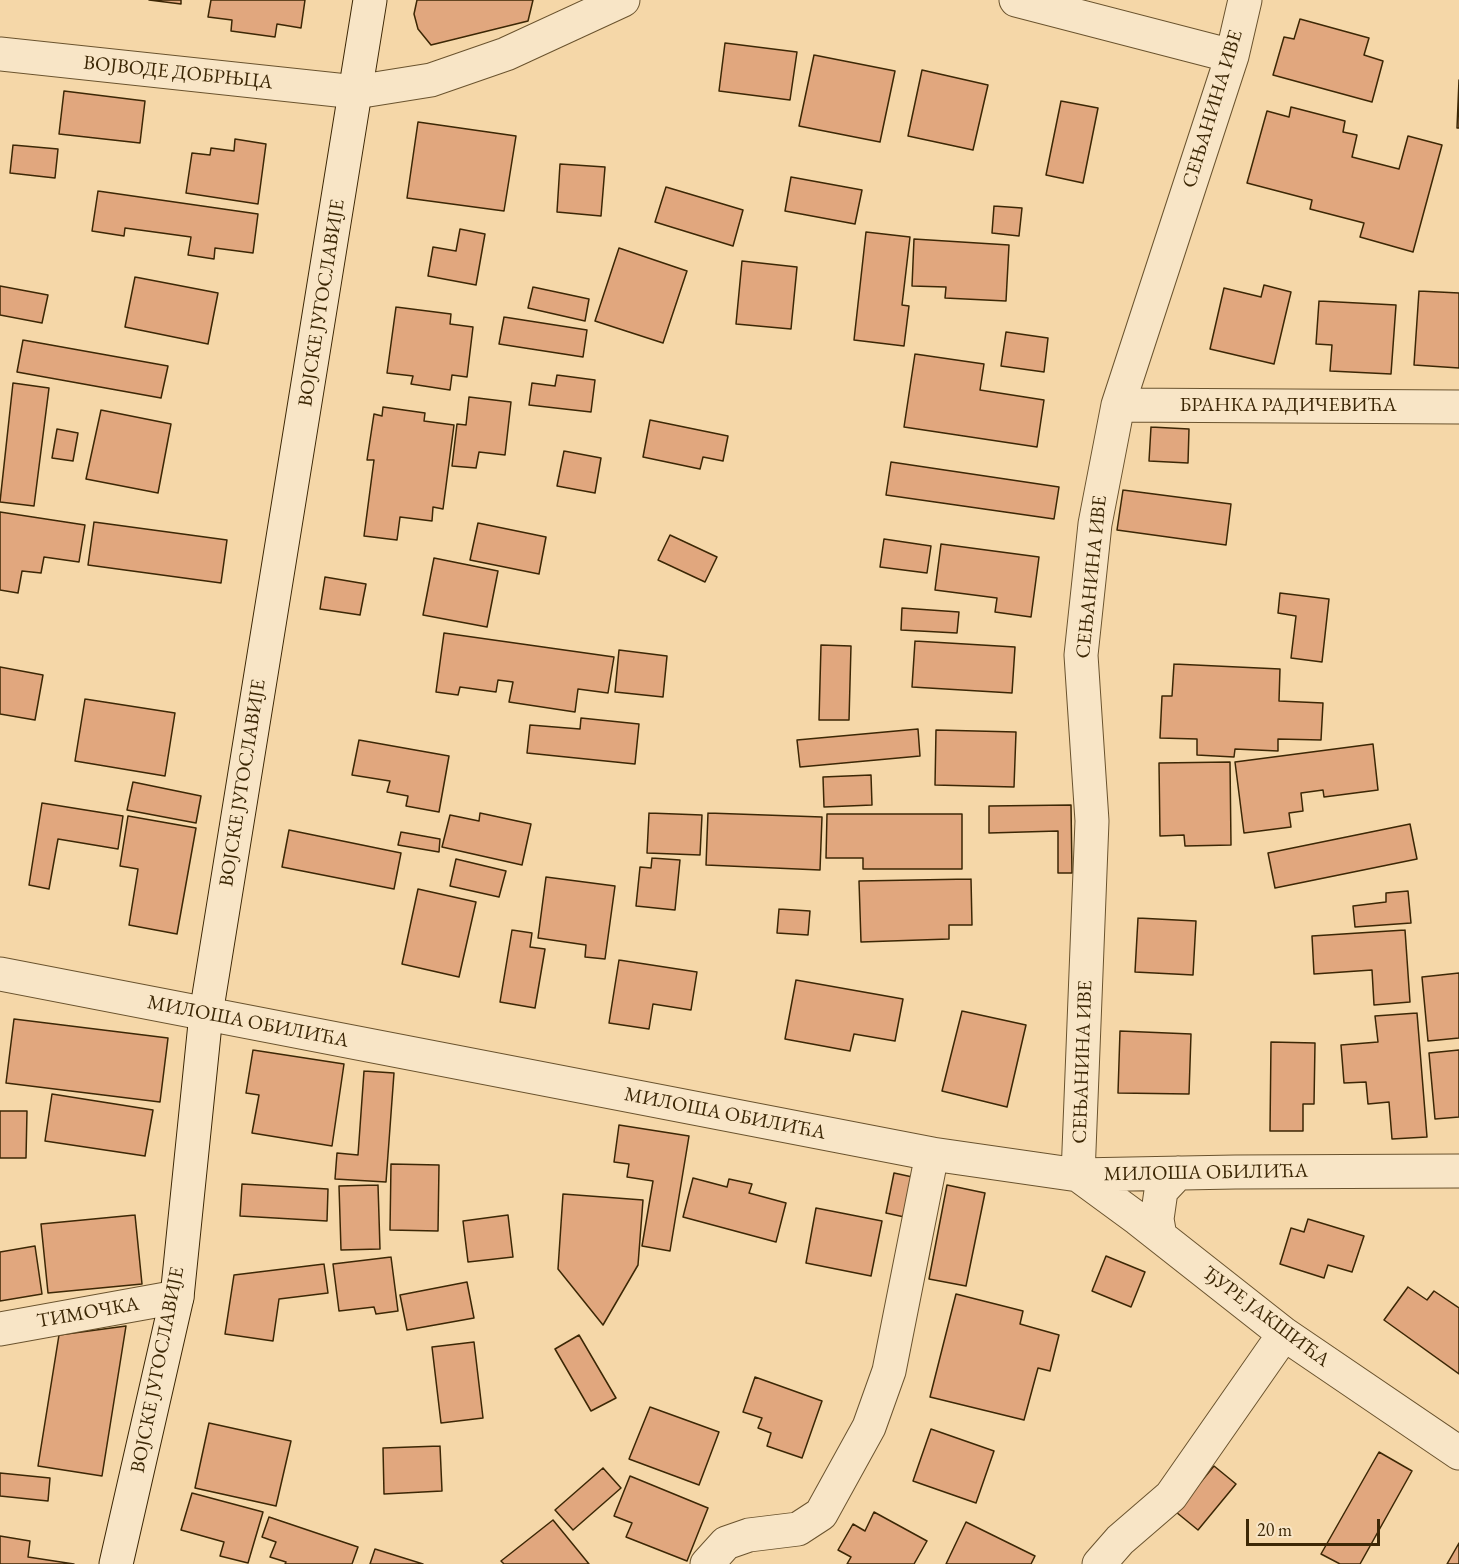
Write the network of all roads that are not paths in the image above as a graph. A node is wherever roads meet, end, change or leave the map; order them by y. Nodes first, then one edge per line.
1 (370, 0) edge
2 (623, 0) edge
3 (1016, 0) edge
4 (1245, 0) edge
5 (0, 54) edge
6 (1232, 56) junction
7 (356, 92) junction
8 (1118, 405) junction
9 (1459, 407) edge
10 (0, 974) edge
11 (206, 1014) junction
12 (932, 1154) junction
13 (1459, 1172) edge
14 (1178, 1173) junction
15 (1078, 1176) junction
16 (1160, 1236) junction
17 (177, 1297) junction
18 (0, 1329) edge
19 (1284, 1334) junction
20 (1459, 1453) edge
21 (116, 1564) edge
22 (707, 1564) edge
23 (1099, 1564) edge

1 - 7 street, ВОЈСКЕ ЈУГОСЛАВИЈЕ
2 - 7 street, ВОЈВОДЕ ДОБРЊЦА
3 - 6 street
4 - 6 street, СЕЊАНИНА ИВЕ
5 - 7 street, ВОЈВОДЕ ДОБРЊЦА
6 - 8 street, СЕЊАНИНА ИВЕ
7 - 11 street, ВОЈСКЕ ЈУГОСЛАВИЈЕ
8 - 9 street, БРАНКА РАДИЧЕВИЋА
8 - 15 street, СЕЊАНИНА ИВЕ
10 - 11 street, МИЛОША ОБИЛИЋА
11 - 12 street, МИЛОША ОБИЛИЋА
11 - 17 street, ВОЈСКЕ ЈУГОСЛАВИЈЕ
12 - 15 street, МИЛОША ОБИЛИЋА
12 - 22 street
13 - 14 street, МИЛОША ОБИЛИЋА
14 - 15 street, МИЛОША ОБИЛИЋА
14 - 16 street
15 - 16 street, ЂУРЕ ЈАКШИЋА
16 - 19 street, ЂУРЕ ЈАКШИЋА
17 - 18 street, ТИМОЧКА
17 - 21 street, ВОЈСКЕ ЈУГОСЛАВИЈЕ
19 - 20 street, ЂУРЕ ЈАКШИЋА
19 - 23 street

